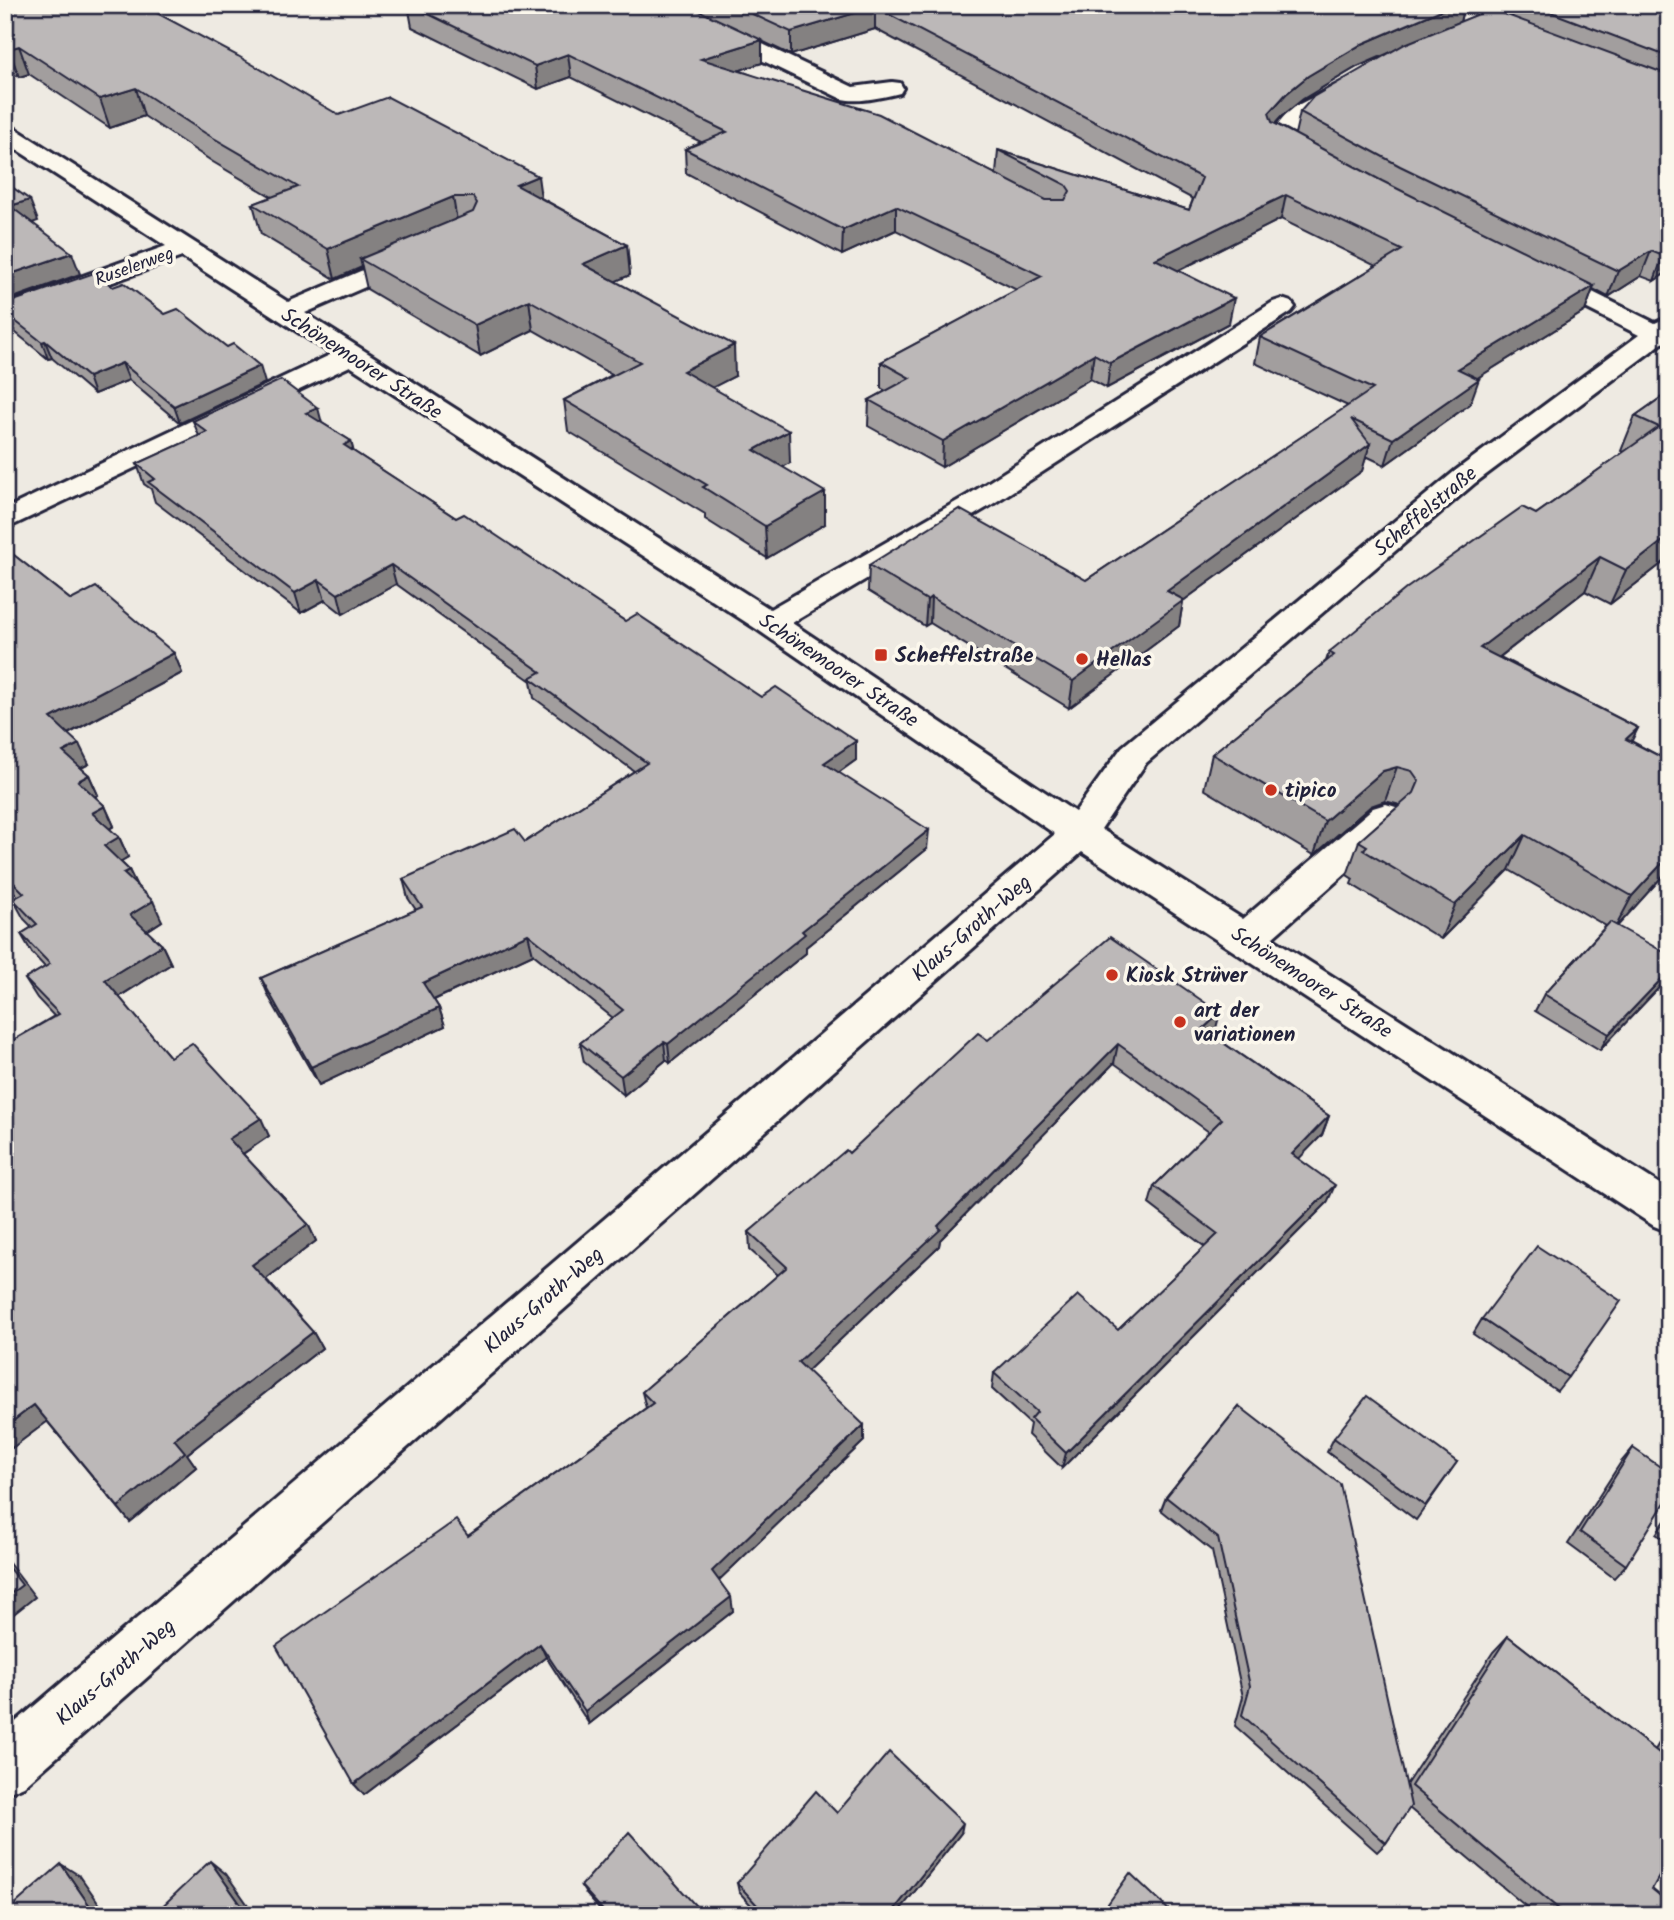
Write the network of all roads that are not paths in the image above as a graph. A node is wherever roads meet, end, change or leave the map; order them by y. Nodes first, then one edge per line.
1 (663, 5) edge
2 (1527, 5) edge
3 (1452, 9) edge
4 (1484, 22) junction
5 (1508, 31) edge
6 (1437, 41) edge
7 (1367, 74) edge
8 (892, 88) dead end
9 (850, 94) junction
10 (870, 112) edge
11 (5, 132) edge
12 (1325, 165) edge
13 (184, 248) junction
14 (431, 250) edge
15 (1520, 266) edge
16 (1282, 307) dead end
17 (5, 313) edge
18 (284, 313) junction
19 (1662, 329) edge
20 (350, 356) junction
21 (5, 520) edge
22 (769, 623) junction
23 (1386, 817) edge
24 (1080, 833) junction
25 (1245, 939) junction
26 (1669, 1213) edge
27 (5, 1767) edge

1 - 9 street
2 - 4 street
3 - 4 street
4 - 5 street
4 - 6 street
7 - 12 street
8 - 9 street
9 - 10 street
11 - 13 street, Schönemoorer Straße
13 - 17 street, Ruselerweg
13 - 18 street, Schönemoorer Straße
14 - 18 street
15 - 19 street
16 - 22 street
18 - 20 street, Schönemoorer Straße
19 - 24 street, Scheffelstraße
20 - 21 street
20 - 22 street, Schönemoorer Straße
22 - 24 street, Schönemoorer Straße
23 - 25 street
24 - 25 street, Schönemoorer Straße
24 - 27 street, Klaus-Groth-Weg
25 - 26 street, Schönemoorer Straße

